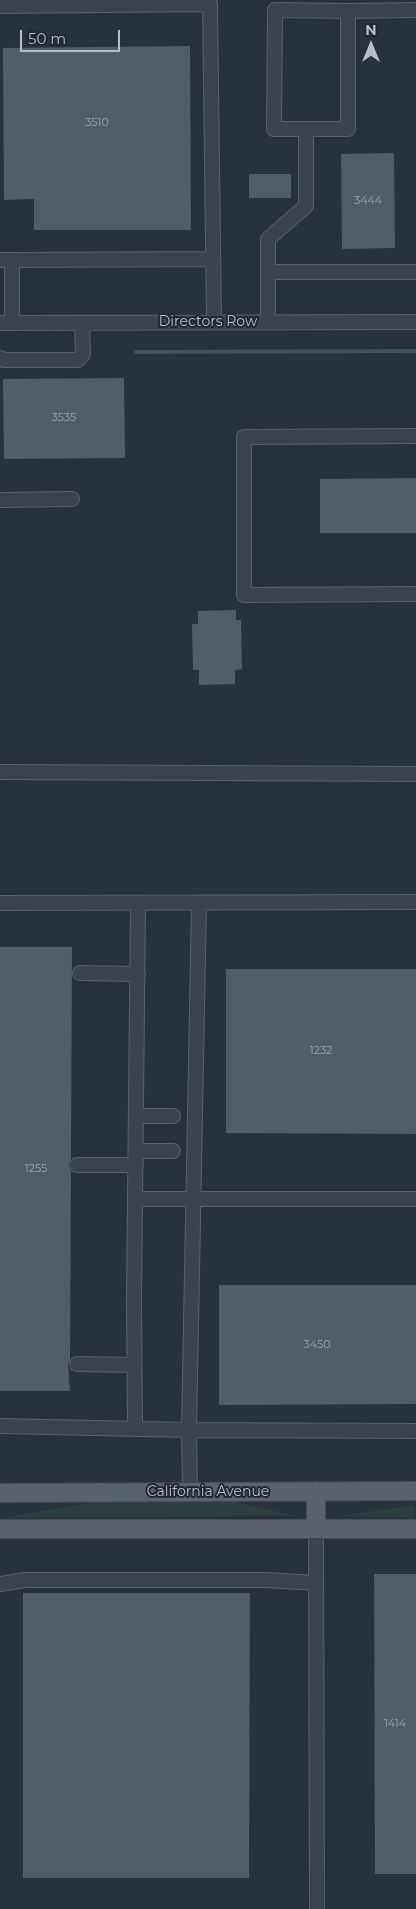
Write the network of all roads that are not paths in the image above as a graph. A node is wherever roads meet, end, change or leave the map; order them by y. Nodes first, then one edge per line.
1 (0, 6) edge
2 (348, 10) junction
3 (416, 10) edge
4 (306, 128) junction
5 (213, 259) junction
6 (6, 260) edge
7 (268, 272) junction
8 (416, 272) edge
9 (214, 322) junction
10 (268, 322) junction
11 (416, 322) edge
12 (6, 323) edge
13 (82, 323) junction
14 (0, 358) edge
15 (416, 436) edge
16 (72, 498) dead end
17 (0, 500) edge
18 (416, 594) edge
19 (0, 772) edge
20 (416, 774) edge
21 (416, 902) edge
22 (0, 903) edge
23 (138, 903) junction
24 (199, 903) junction
25 (80, 972) dead end
26 (138, 974) junction
27 (136, 1116) junction
28 (173, 1116) dead end
29 (136, 1151) junction
30 (173, 1151) dead end
31 (77, 1165) dead end
32 (136, 1165) junction
33 (194, 1199) junction
34 (416, 1199) edge
35 (135, 1200) junction
36 (78, 1364) dead end
37 (134, 1365) junction
38 (0, 1426) edge
39 (134, 1428) junction
40 (189, 1430) junction
41 (416, 1431) edge
42 (316, 1491) junction
43 (416, 1491) edge
44 (190, 1492) junction
45 (0, 1493) edge
46 (316, 1528) junction
47 (0, 1529) edge
48 (416, 1529) edge
49 (316, 1583) junction
50 (0, 1584) edge
51 (317, 1909) edge

1 - 5 street
2 - 3 street
2 - 4 street
2 - 4 street
4 - 7 street
5 - 6 street
5 - 9 street
6 - 12 street
7 - 8 street
7 - 10 street
9 - 10 street, Directors Row
9 - 13 street, Directors Row
10 - 11 street, Directors Row
12 - 13 street, Directors Row
13 - 14 street
15 - 18 street
16 - 17 street
19 - 20 street
21 - 24 street
22 - 23 street
23 - 24 street
23 - 26 street
24 - 33 street
25 - 26 street
26 - 27 street
27 - 28 street
27 - 29 street
29 - 30 street
29 - 32 street
31 - 32 street
32 - 35 street
33 - 34 street
33 - 35 street
33 - 40 street
35 - 37 street
36 - 37 street
37 - 39 street
38 - 39 street
39 - 40 street
40 - 41 street
40 - 44 street
42 - 43 main road, California Avenue
42 - 44 main road, California Avenue
42 - 46 main road
44 - 45 main road, California Avenue
46 - 47 main road
46 - 48 main road
46 - 49 street
49 - 50 street
49 - 51 street

